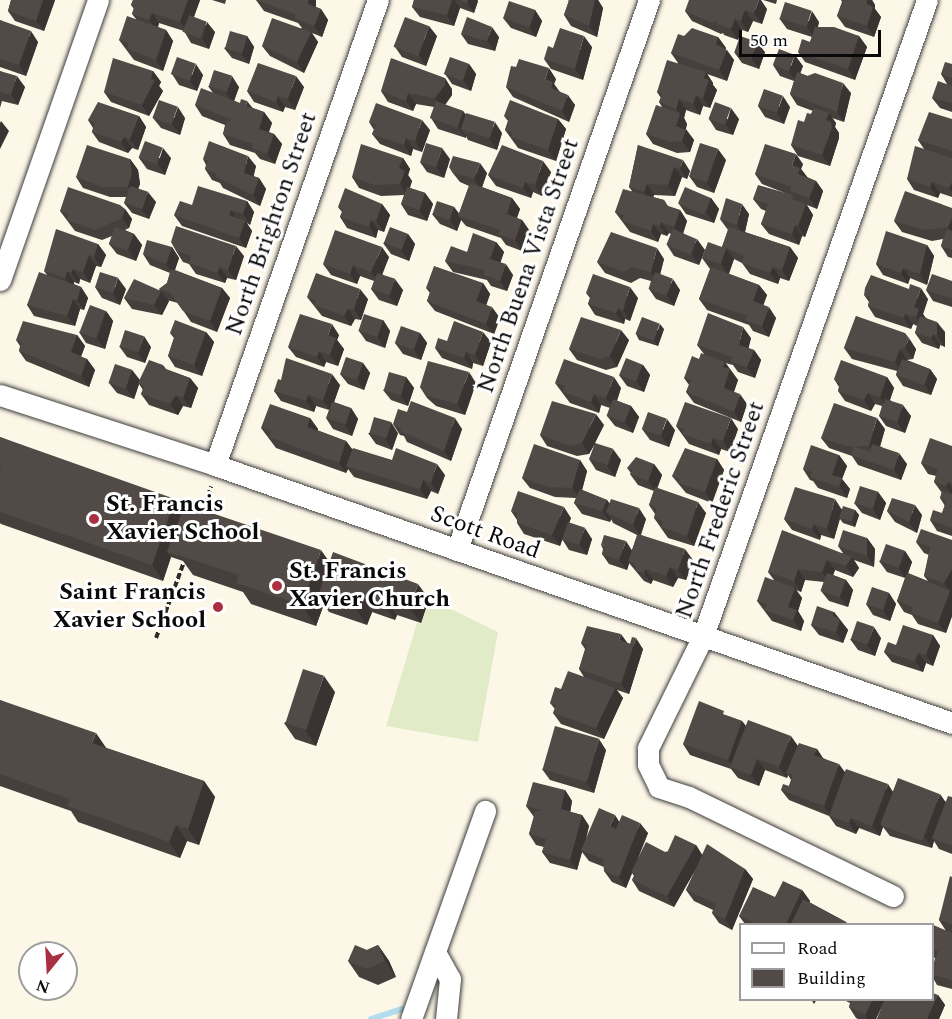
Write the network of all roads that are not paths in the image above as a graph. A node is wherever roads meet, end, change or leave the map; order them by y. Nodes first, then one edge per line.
1 (98, 0) edge
2 (378, 0) edge
3 (649, 0) edge
4 (927, 0) edge
5 (0, 280) edge
6 (0, 395) edge
7 (215, 465) junction
8 (457, 550) junction
9 (703, 636) junction
10 (952, 723) edge
11 (484, 811) dead end
12 (893, 896) dead end
13 (435, 952) junction
14 (411, 1019) edge
15 (446, 1019) edge

1 - 5 street
2 - 7 street, North Brighton Street
3 - 8 street, North Buena Vista Street
4 - 9 street, North Frederic Street
6 - 7 street, Scott Road
7 - 8 street, Scott Road
8 - 9 street, Scott Road
9 - 10 street, Scott Road
9 - 12 street, North Frederic Street
11 - 13 street
13 - 14 street
13 - 15 street

